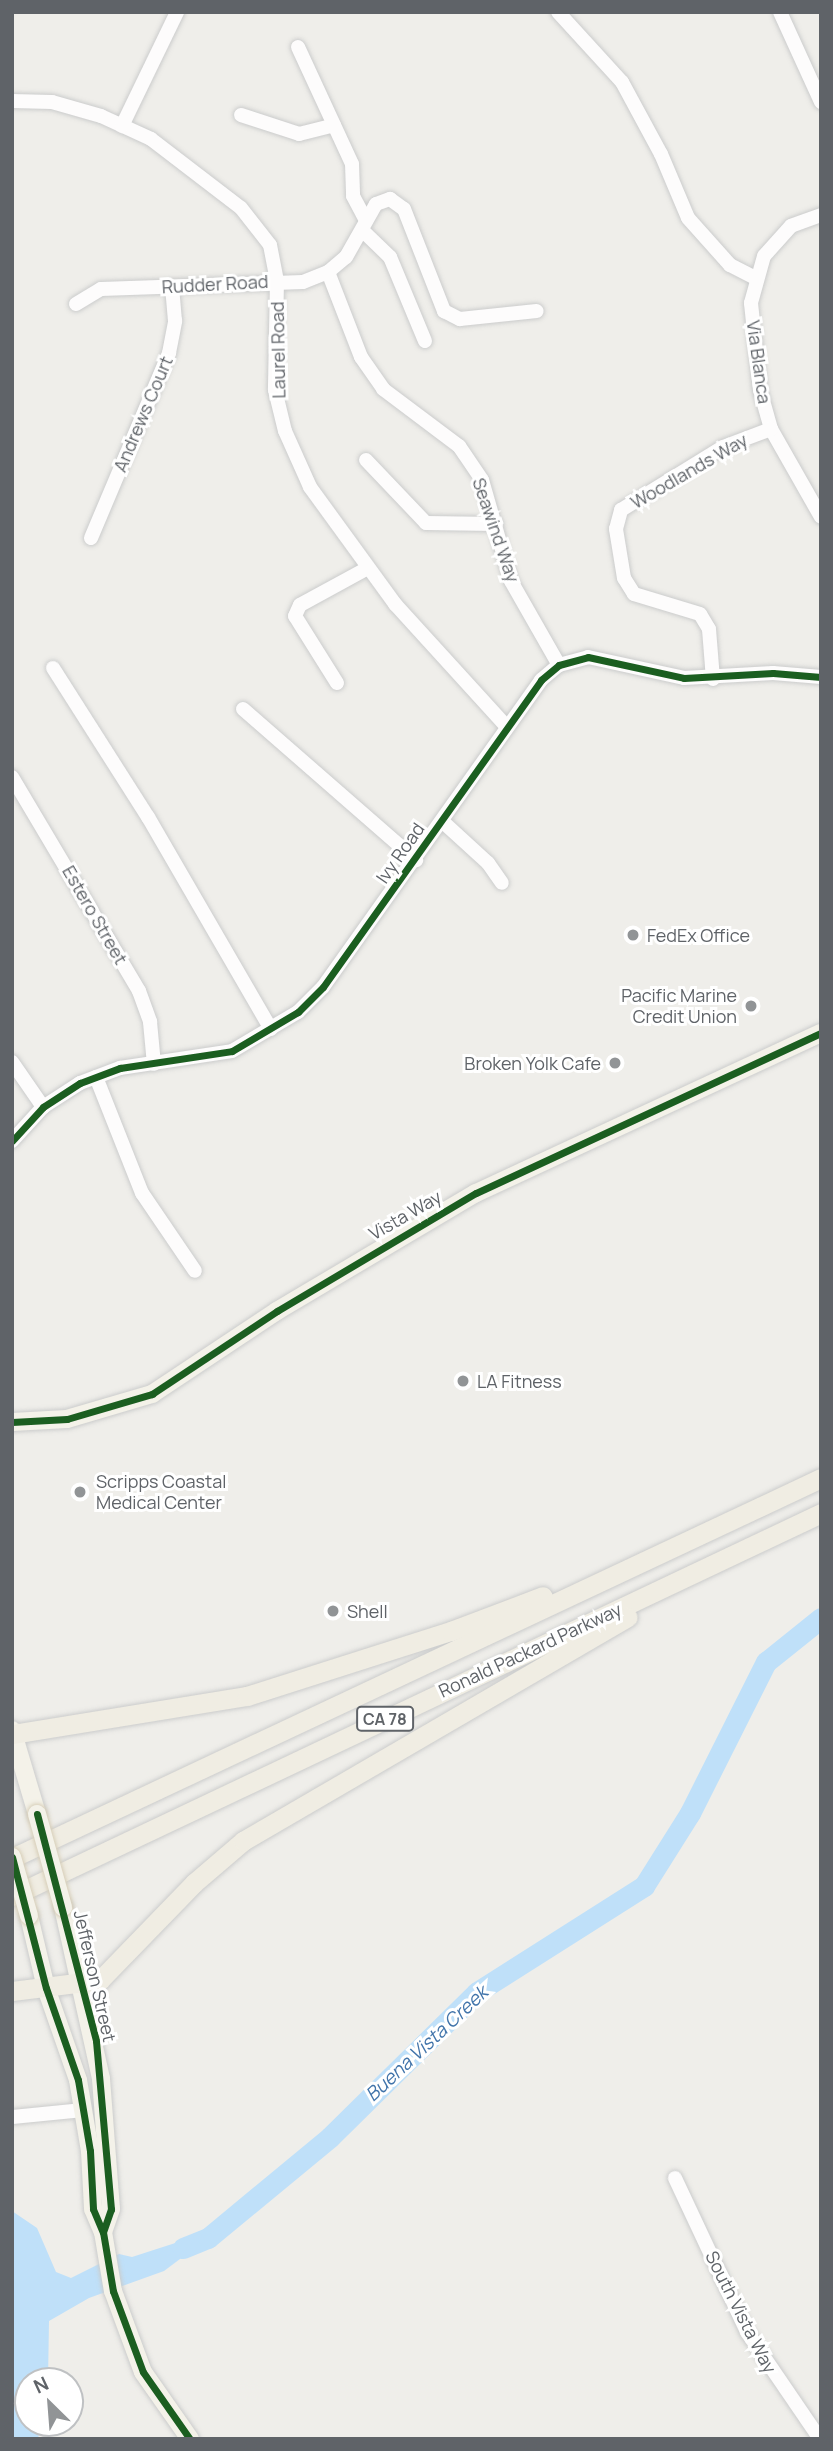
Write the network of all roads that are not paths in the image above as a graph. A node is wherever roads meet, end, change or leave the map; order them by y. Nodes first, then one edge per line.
1 (177, 12) edge
2 (558, 12) edge
3 (780, 12) edge
4 (298, 47) dead end
5 (12, 101) edge
6 (821, 102) edge
7 (240, 115) dead end
8 (334, 125) junction
9 (122, 126) junction
10 (821, 215) edge
11 (364, 225) junction
12 (328, 272) junction
13 (755, 278) junction
14 (277, 281) junction
15 (172, 286) junction
16 (76, 304) dead end
17 (537, 310) dead end
18 (425, 341) dead end
19 (771, 429) junction
20 (366, 460) dead end
21 (821, 517) edge
22 (496, 524) junction
23 (91, 538) dead end
24 (368, 568) junction
25 (559, 665) junction
26 (54, 668) dead end
27 (821, 677) edge
28 (713, 680) junction
29 (337, 683) dead end
30 (243, 709) dead end
31 (507, 727) junction
32 (12, 777) edge
33 (442, 821) junction
34 (416, 860) junction
35 (502, 883) dead end
36 (271, 1029) junction
37 (821, 1034) edge
38 (12, 1062) edge
39 (154, 1064) junction
40 (96, 1077) junction
41 (43, 1107) junction
42 (12, 1141) edge
43 (195, 1270) dead end
44 (12, 1422) edge
45 (821, 1478) edge
46 (821, 1513) edge
47 (713, 1529) junction
48 (759, 1543) junction
49 (13, 1733) edge
50 (12, 1858) edge
51 (12, 1896) edge
52 (81, 1981) junction
53 (46, 1988) junction
54 (12, 1992) edge
55 (84, 2110) junction
56 (12, 2117) edge
57 (675, 2178) dead end
58 (103, 2232) junction
59 (190, 2439) edge
60 (820, 2439) edge

1 - 9 street
2 - 13 street
3 - 6 street
4 - 8 street
5 - 9 street, Laurel Road
7 - 8 street
8 - 11 street
9 - 14 street, Laurel Road
10 - 13 street
11 - 12 street, Rudder Road
11 - 17 street, Rudder Road
11 - 18 street
12 - 14 street, Rudder Road
12 - 22 street, Seawind Way
13 - 19 street, Via Blanca
14 - 15 street, Rudder Road
14 - 24 street, Laurel Road
15 - 16 street, Rudder Road
15 - 23 street, Andrews Court
19 - 21 street, Via Blanca
19 - 28 street, Woodlands Way
20 - 22 street
22 - 25 street, Seawind Way
24 - 29 street
24 - 31 street, Laurel Road
25 - 28 street
25 - 31 street, Ivy Road
26 - 36 street
27 - 28 street
30 - 34 street
31 - 33 street, Ivy Road
32 - 39 street, Estero Street
33 - 34 street, Ivy Road
33 - 35 street
34 - 36 street, Ivy Road
36 - 39 street, Ivy Road
37 - 44 main road, Vista Way
38 - 41 street
39 - 40 street, Ivy Road
40 - 41 street, Ivy Road
40 - 43 street
41 - 42 street, Ivy Road
45 - 47 highway, Ronald Packard Parkway / CA 78
46 - 48 highway, Ronald Packard Parkway / CA 78
47 - 49 highway
47 - 50 highway, Ronald Packard Parkway / CA 78
48 - 51 highway, Ronald Packard Parkway / CA 78
48 - 52 highway
49 - 52 main road, Jefferson Street, bridge
50 - 53 main road, Jefferson Street, bridge
52 - 53 highway
52 - 58 main road, Jefferson Street
53 - 54 highway
53 - 55 main road, Jefferson Street
55 - 56 street
55 - 58 main road, Jefferson Street
57 - 60 street, South Vista Way
58 - 59 main road, Jefferson Street

